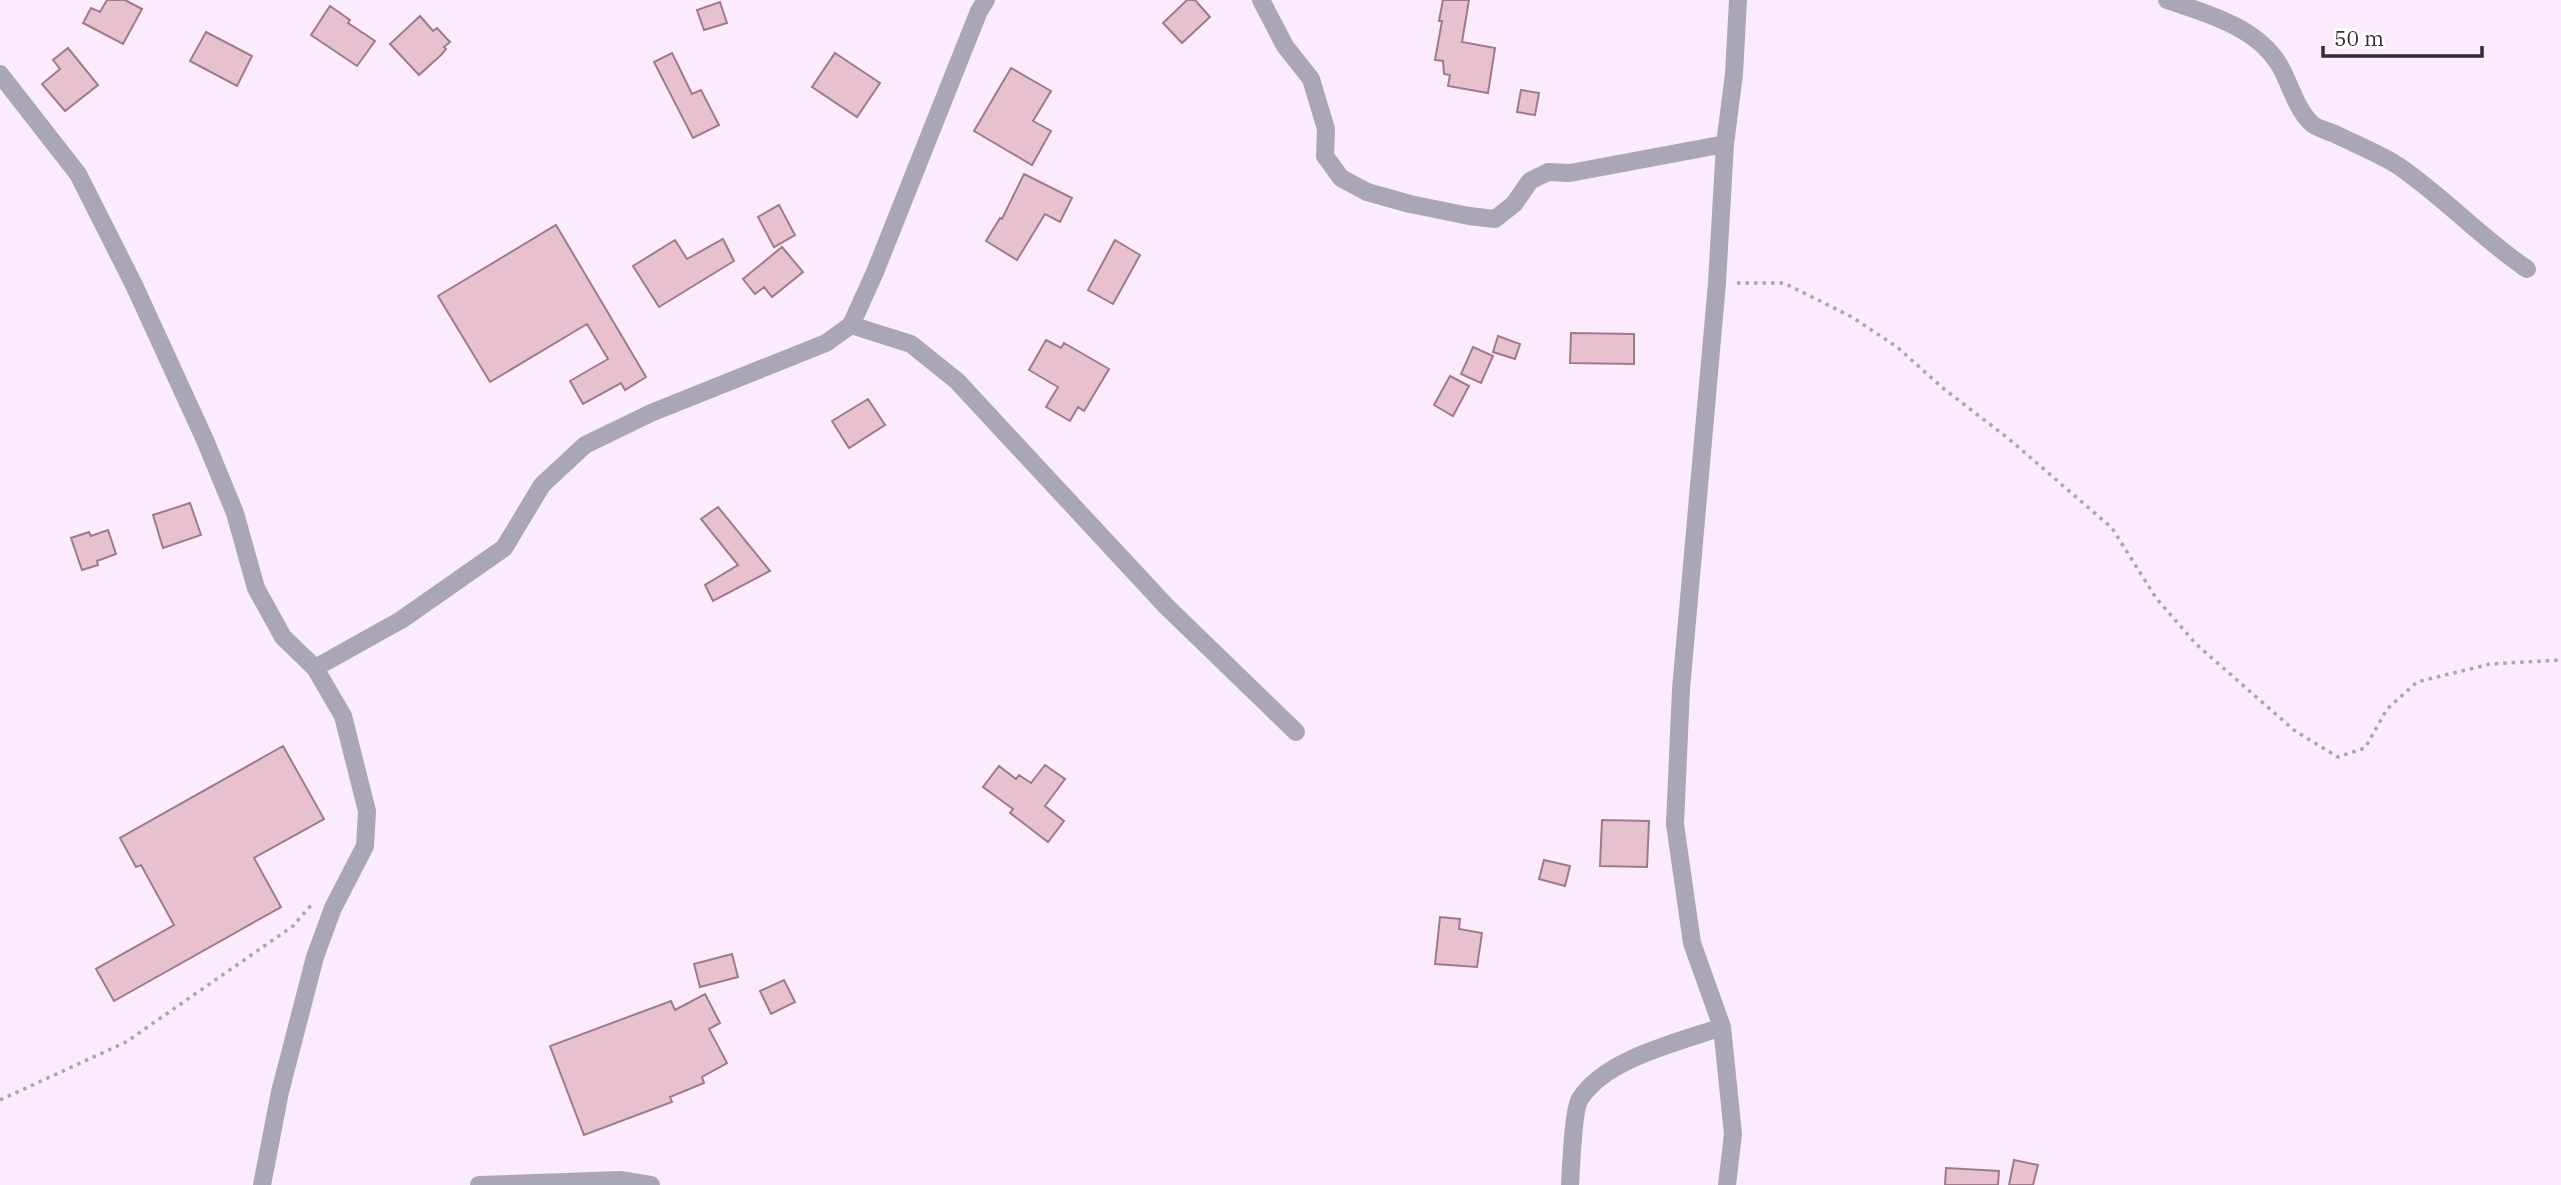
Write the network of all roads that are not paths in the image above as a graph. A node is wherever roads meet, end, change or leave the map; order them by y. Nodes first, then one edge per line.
1 (986, 0) edge
2 (1261, 0) edge
3 (1738, 0) edge
4 (2167, 0) edge
5 (0, 74) edge
6 (1725, 144) junction
7 (2527, 269) dead end
8 (851, 325) junction
9 (315, 668) junction
10 (1296, 732) dead end
11 (1722, 1027) junction
12 (268, 1185) edge
13 (479, 1185) edge
14 (651, 1185) edge
15 (1570, 1185) edge
16 (1727, 1185) edge

1 - 8 street
2 - 6 street
3 - 6 street
4 - 7 street
5 - 9 street
6 - 11 street
8 - 9 street
8 - 10 street
9 - 12 street
11 - 15 street
11 - 16 street
13 - 14 street

